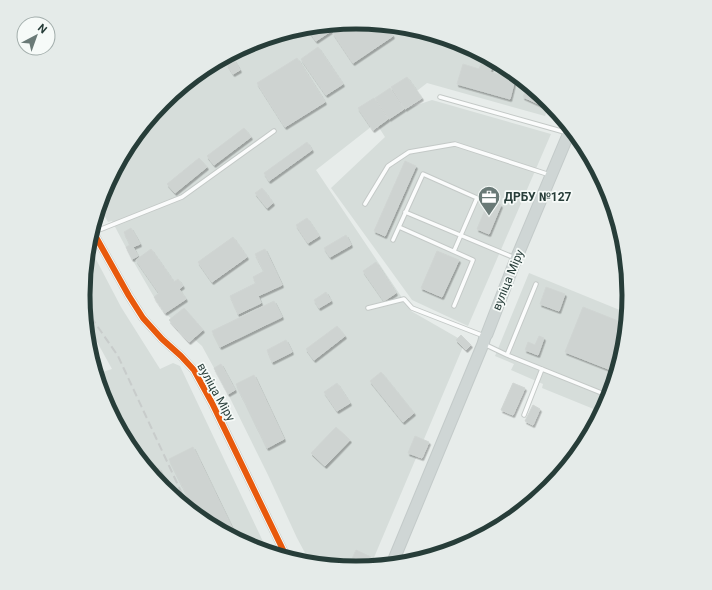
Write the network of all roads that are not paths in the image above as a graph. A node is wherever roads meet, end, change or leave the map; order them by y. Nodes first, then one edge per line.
1 (440, 97) dead end
2 (564, 129) edge
3 (274, 130) dead end
4 (568, 135) edge
5 (551, 175) junction
6 (365, 204) dead end
7 (405, 212) junction
8 (399, 227) junction
9 (98, 229) edge
10 (460, 235) junction
11 (96, 238) edge
12 (393, 240) dead end
13 (454, 251) junction
14 (516, 259) junction
15 (536, 284) dead end
16 (454, 306) dead end
17 (368, 308) dead end
18 (484, 340) junction
19 (508, 355) junction
20 (542, 369) junction
21 (603, 394) edge
22 (524, 415) dead end
23 (284, 551) edge
24 (394, 558) edge

1 - 2 lane
3 - 9 lane
4 - 5 main road, вуліца Міру
5 - 6 lane
5 - 14 main road, вуліца Міру
7 - 8 lane
7 - 10 lane
7 - 10 lane
8 - 12 lane
8 - 13 lane
10 - 13 lane
10 - 14 lane
11 - 23 street, вуліца Міру
13 - 16 lane
14 - 18 main road, вуліца Міру
15 - 19 lane
17 - 18 lane
18 - 19 lane
18 - 24 main road, вуліца Міру
19 - 20 lane
20 - 21 lane
20 - 22 lane

